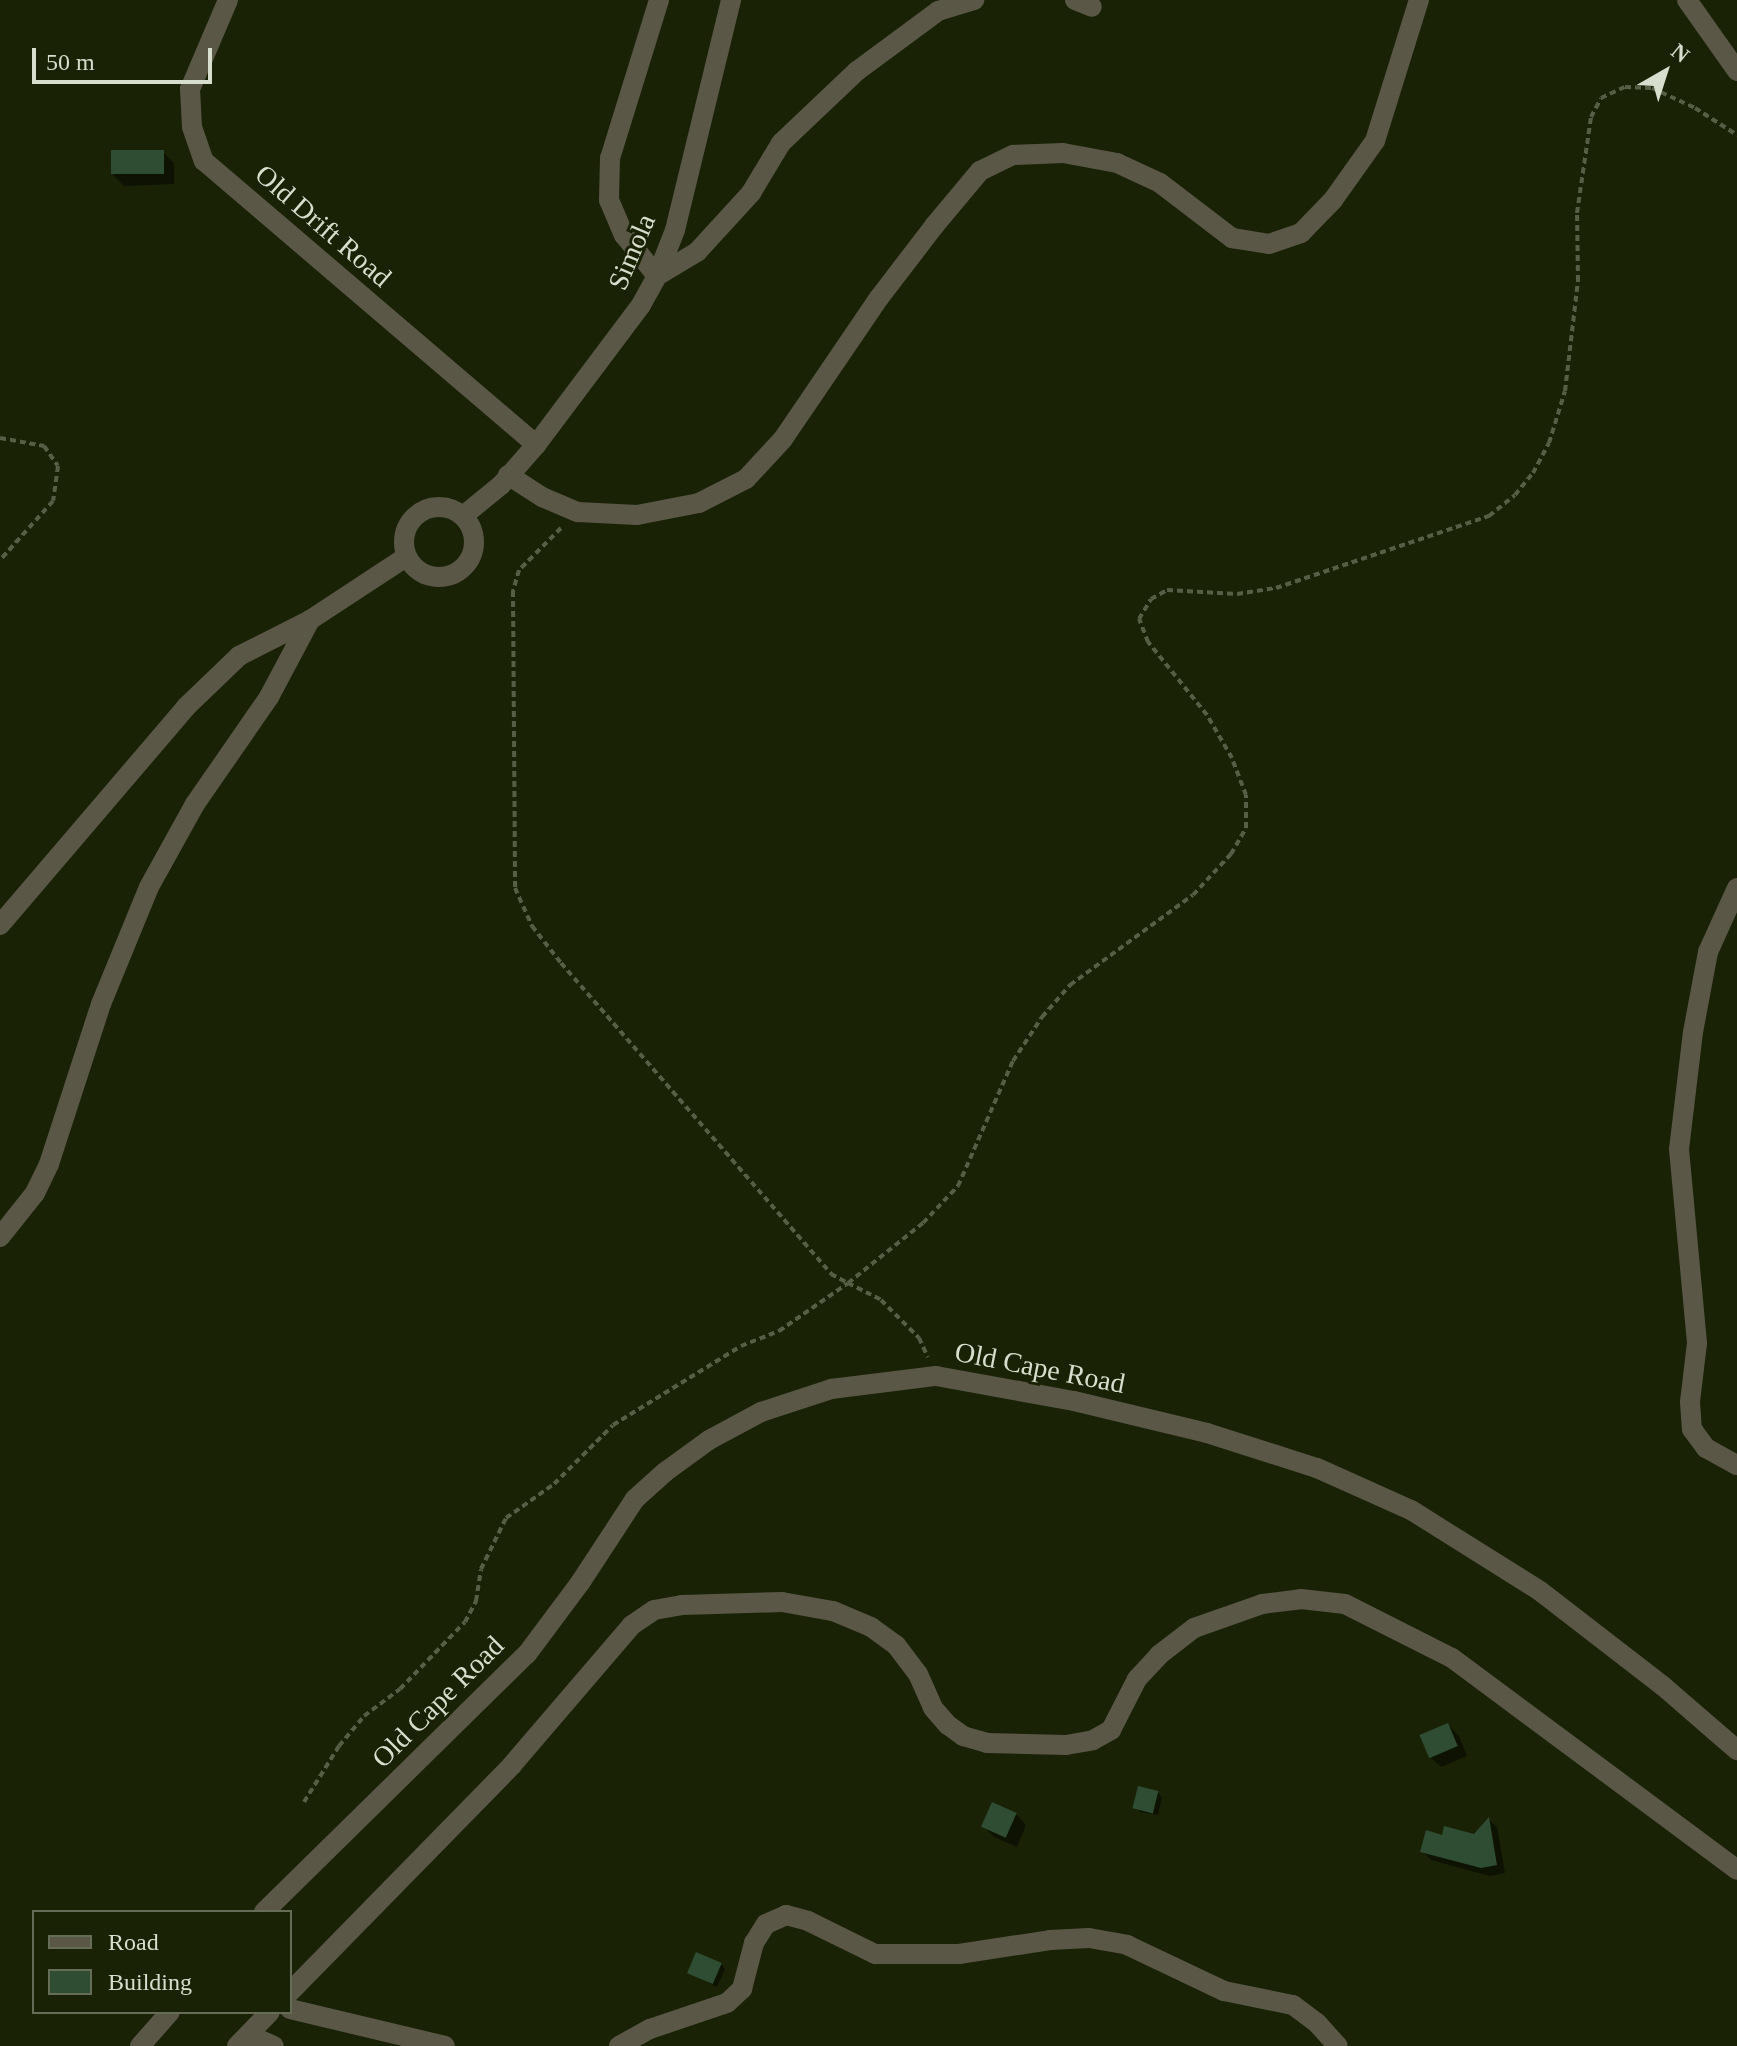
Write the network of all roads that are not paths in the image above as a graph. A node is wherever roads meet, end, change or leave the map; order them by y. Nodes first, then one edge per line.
1 (228, 0) edge
2 (659, 0) edge
3 (731, 0) edge
4 (974, 0) edge
5 (1419, 0) edge
6 (1687, 0) edge
7 (1737, 71) edge
8 (657, 276) junction
9 (536, 445) junction
10 (504, 480) junction
11 (463, 516) junction
12 (406, 557) junction
13 (310, 620) junction
14 (1737, 888) edge
15 (0, 925) edge
16 (0, 1237) edge
17 (1737, 1465) edge
18 (1737, 1750) edge
19 (1737, 1870) edge
20 (266, 1910) edge
21 (292, 1990) edge
22 (292, 2009) edge
23 (168, 2014) edge
24 (268, 2014) edge
25 (243, 2041) edge
26 (140, 2046) edge
27 (274, 2046) edge
28 (445, 2046) edge
29 (619, 2046) edge
30 (1338, 2046) edge

1 - 9 street, Old Drift Road
2 - 8 street
3 - 8 street, Simola
4 - 8 street
5 - 10 street
6 - 7 street
8 - 9 street, Simola
9 - 10 street, Simola
10 - 11 street, Simola
11 - 12 street
11 - 12 street
12 - 13 street
13 - 15 street
13 - 16 street
14 - 17 street
18 - 20 street, Old Cape Road
19 - 21 street
22 - 28 street
23 - 26 street
24 - 25 street
25 - 27 street
29 - 30 street

